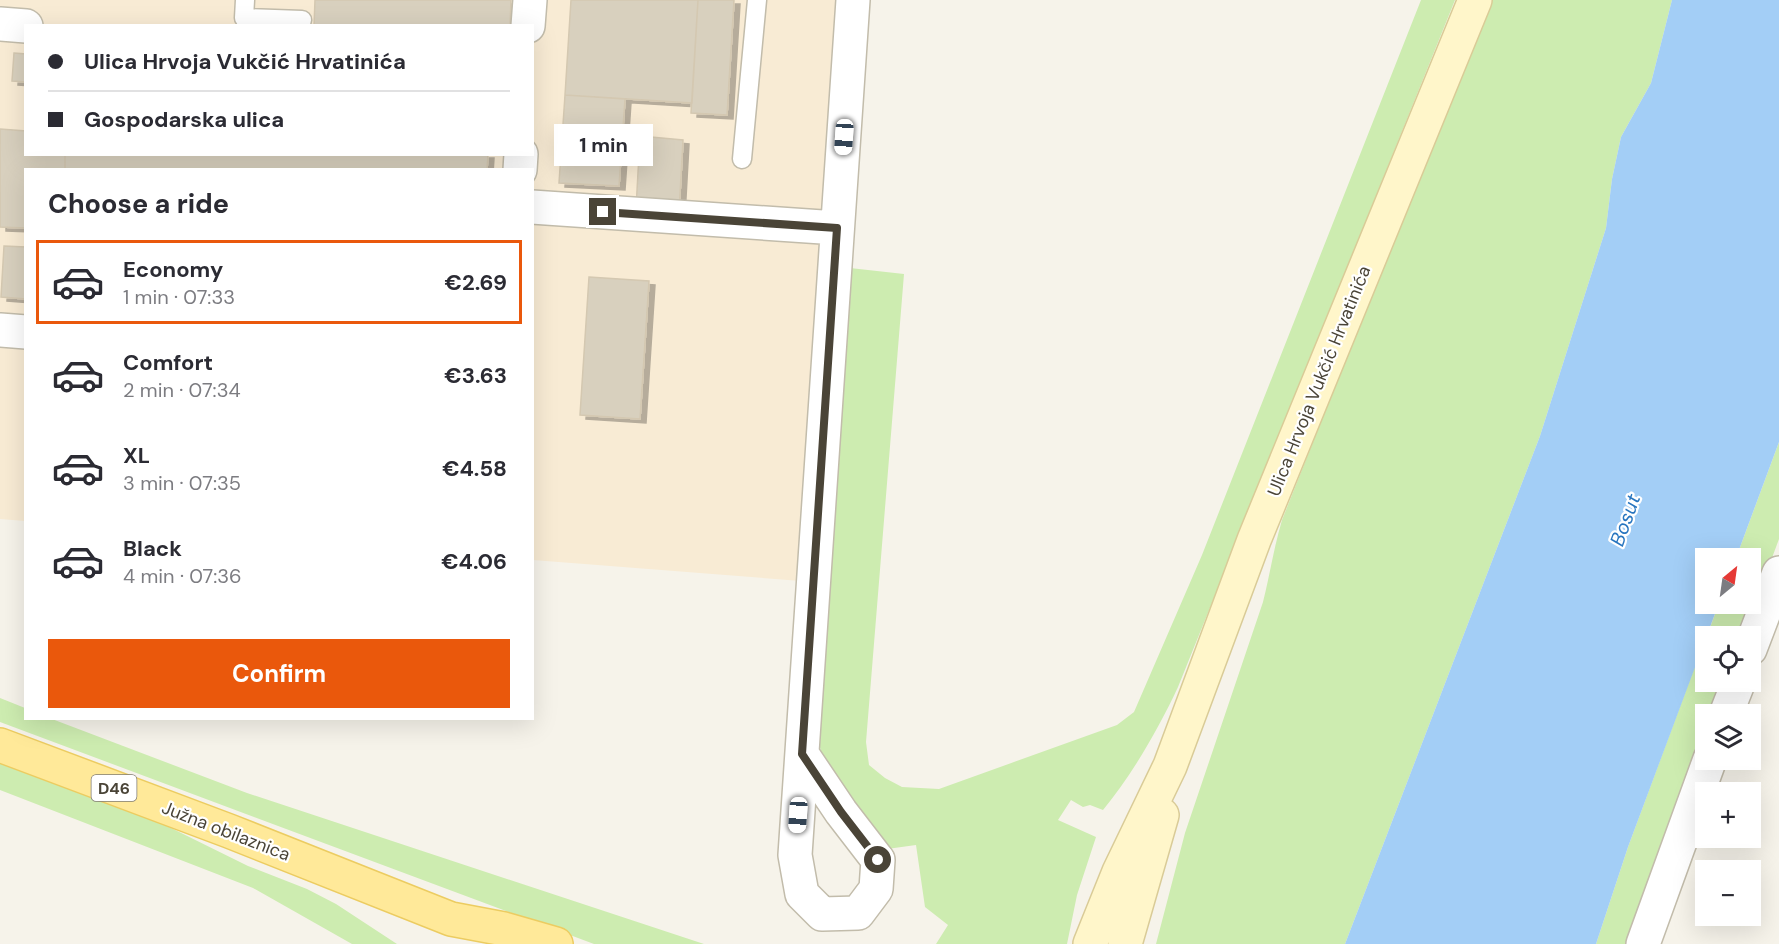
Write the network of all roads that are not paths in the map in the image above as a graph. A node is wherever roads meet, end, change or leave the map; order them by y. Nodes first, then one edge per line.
1 (245, 0) edge
2 (530, 0) edge
3 (757, 0) edge
4 (853, 0) edge
5 (1475, 0) edge
6 (302, 21) dead end
7 (0, 24) edge
8 (528, 24) edge
9 (24, 26) edge
10 (742, 159) dead end
11 (534, 207) edge
12 (837, 228) junction
13 (0, 330) edge
14 (24, 332) edge
15 (1779, 573) edge
16 (1759, 626) edge
17 (0, 746) edge
18 (802, 754) dead end
19 (1170, 766) junction
20 (1706, 770) edge
21 (451, 919) junction
22 (481, 944) edge
23 (556, 944) edge
24 (1090, 944) edge
25 (1125, 944) edge
26 (1642, 944) edge

1 - 6 lane
2 - 8 street
3 - 10 lane
4 - 12 street
5 - 19 main road, Ulica Hrvoja Vukčić Hrvatinića
7 - 9 street
11 - 12 street
12 - 18 street
13 - 14 street
15 - 16 street
17 - 21 main road, Južna obilaznica / D46
19 - 24 main road, Ulica Hrvoja Vukčić Hrvatinića
19 - 25 main road, Ulica Hrvoja Vukčić Hrvatinića
20 - 26 street
21 - 22 main road, Južna obilaznica / D46
21 - 23 main road, Južna obilaznica / D46

